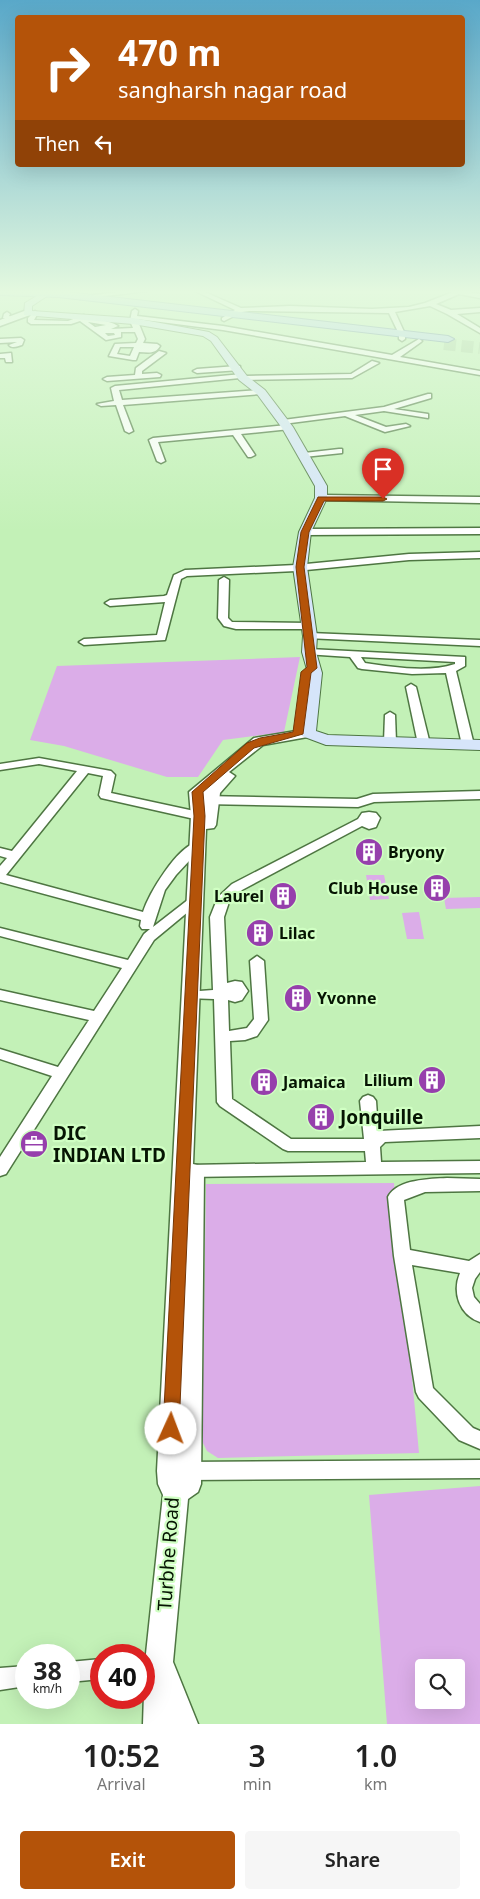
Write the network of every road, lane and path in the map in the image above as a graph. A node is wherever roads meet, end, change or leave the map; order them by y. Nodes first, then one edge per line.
1 (139, 370) edge
2 (238, 370) edge
3 (362, 370) edge
4 (465, 370) edge
5 (188, 372) dead end
6 (480, 373) edge
7 (168, 374) dead end
8 (241, 374) junction
9 (138, 376) junction
10 (107, 379) dead end
11 (179, 381) junction
12 (261, 392) junction
13 (428, 396) dead end
14 (190, 397) junction
15 (118, 401) junction
16 (102, 404) dead end
17 (385, 410) junction
18 (346, 414) junction
19 (425, 416) dead end
20 (285, 424) junction
21 (406, 426) dead end
22 (129, 431) dead end
23 (238, 434) junction
24 (339, 451) dead end
25 (251, 454) dead end
26 (304, 455) junction
27 (161, 460) dead end
28 (321, 498) junction
29 (480, 500) edge
30 (480, 531) edge
31 (305, 532) junction
32 (479, 556) edge
33 (300, 567) junction
34 (224, 580) dead end
35 (171, 596) junction
36 (110, 603) dead end
37 (309, 631) junction
38 (84, 642) dead end
39 (480, 643) edge
40 (309, 652) junction
41 (353, 654) junction
42 (451, 670) junction
43 (411, 687) dead end
44 (390, 716) dead end
45 (307, 736) junction
46 (390, 742) junction
47 (424, 744) junction
48 (476, 747) edge
49 (0, 767) edge
50 (86, 768) junction
51 (480, 795) edge
52 (394, 800) junction
53 (480, 800) edge
54 (365, 802) junction
55 (202, 805) junction
56 (197, 846) junction
57 (0, 852) edge
58 (14, 856) junction
59 (0, 874) edge
60 (0, 878) edge
61 (194, 902) junction
62 (148, 918) junction
63 (0, 932) edge
64 (149, 937) junction
65 (256, 961) dead end
66 (130, 965) junction
67 (196, 992) junction
68 (225, 992) junction
69 (0, 995) edge
70 (98, 1017) junction
71 (222, 1036) junction
72 (0, 1054) edge
73 (63, 1074) junction
74 (368, 1101) dead end
75 (480, 1132) edge
76 (372, 1145) junction
77 (480, 1167) edge
78 (374, 1168) junction
79 (0, 1170) edge
80 (189, 1171) junction
81 (480, 1185) edge
82 (402, 1256) junction
83 (476, 1265) edge
84 (480, 1315) edge
85 (480, 1440) edge
86 (480, 1469) edge
87 (178, 1478) junction
88 (155, 1644) edge
89 (155, 1669) edge
90 (15, 1677) edge
91 (0, 1679) edge
92 (155, 1700) edge
93 (157, 1724) edge
94 (184, 1724) edge

1 - 9 street
2 - 8 main road
3 - 8 street
4 - 6 street
5 - 8 street
7 - 9 street
8 - 11 street
8 - 12 main road
9 - 10 street
11 - 14 street
11 - 15 street
12 - 14 street
12 - 20 main road
13 - 17 street
14 - 15 street
15 - 16 street
15 - 22 street
17 - 18 street
17 - 19 street
18 - 20 street
18 - 21 street
20 - 23 street
20 - 26 main road
23 - 25 street
23 - 27 street
24 - 26 street
26 - 28 main road
28 - 29 street
28 - 31 main road
30 - 31 street
31 - 33 main road
32 - 33 street
33 - 35 street
33 - 37 main road
34 - 37 street
35 - 36 street
35 - 38 street
37 - 39 street
37 - 40 main road
40 - 41 street
40 - 45 main road
41 - 42 street
41 - 42 street
42 - 48 street
43 - 47 street
44 - 46 street
45 - 46 main road
45 - 48 main road
45 - 55 street
46 - 47 main road
47 - 48 main road
49 - 50 street
50 - 55 street
50 - 58 street
51 - 52 street
52 - 53 street
52 - 54 street
54 - 55 street
54 - 68 street
55 - 56 street
55 - 67 street
56 - 61 street
56 - 62 street
57 - 58 street
58 - 59 street
60 - 62 street
61 - 64 street
61 - 67 street
62 - 64 street
63 - 66 street
64 - 66 street
65 - 71 street
66 - 70 street
67 - 68 street
67 - 80 street, Turbhe Road
68 - 71 street
69 - 70 street
70 - 73 street
71 - 76 street
72 - 73 street
73 - 79 street
74 - 76 street
75 - 76 street
76 - 78 street
77 - 78 street
78 - 80 street
80 - 87 street, Turbhe Road
81 - 82 street
82 - 83 street
82 - 85 street
83 - 84 street
86 - 87 street
87 - 88 street, Turbhe Road
89 - 94 street
90 - 91 street
92 - 93 street, Turbhe Road

